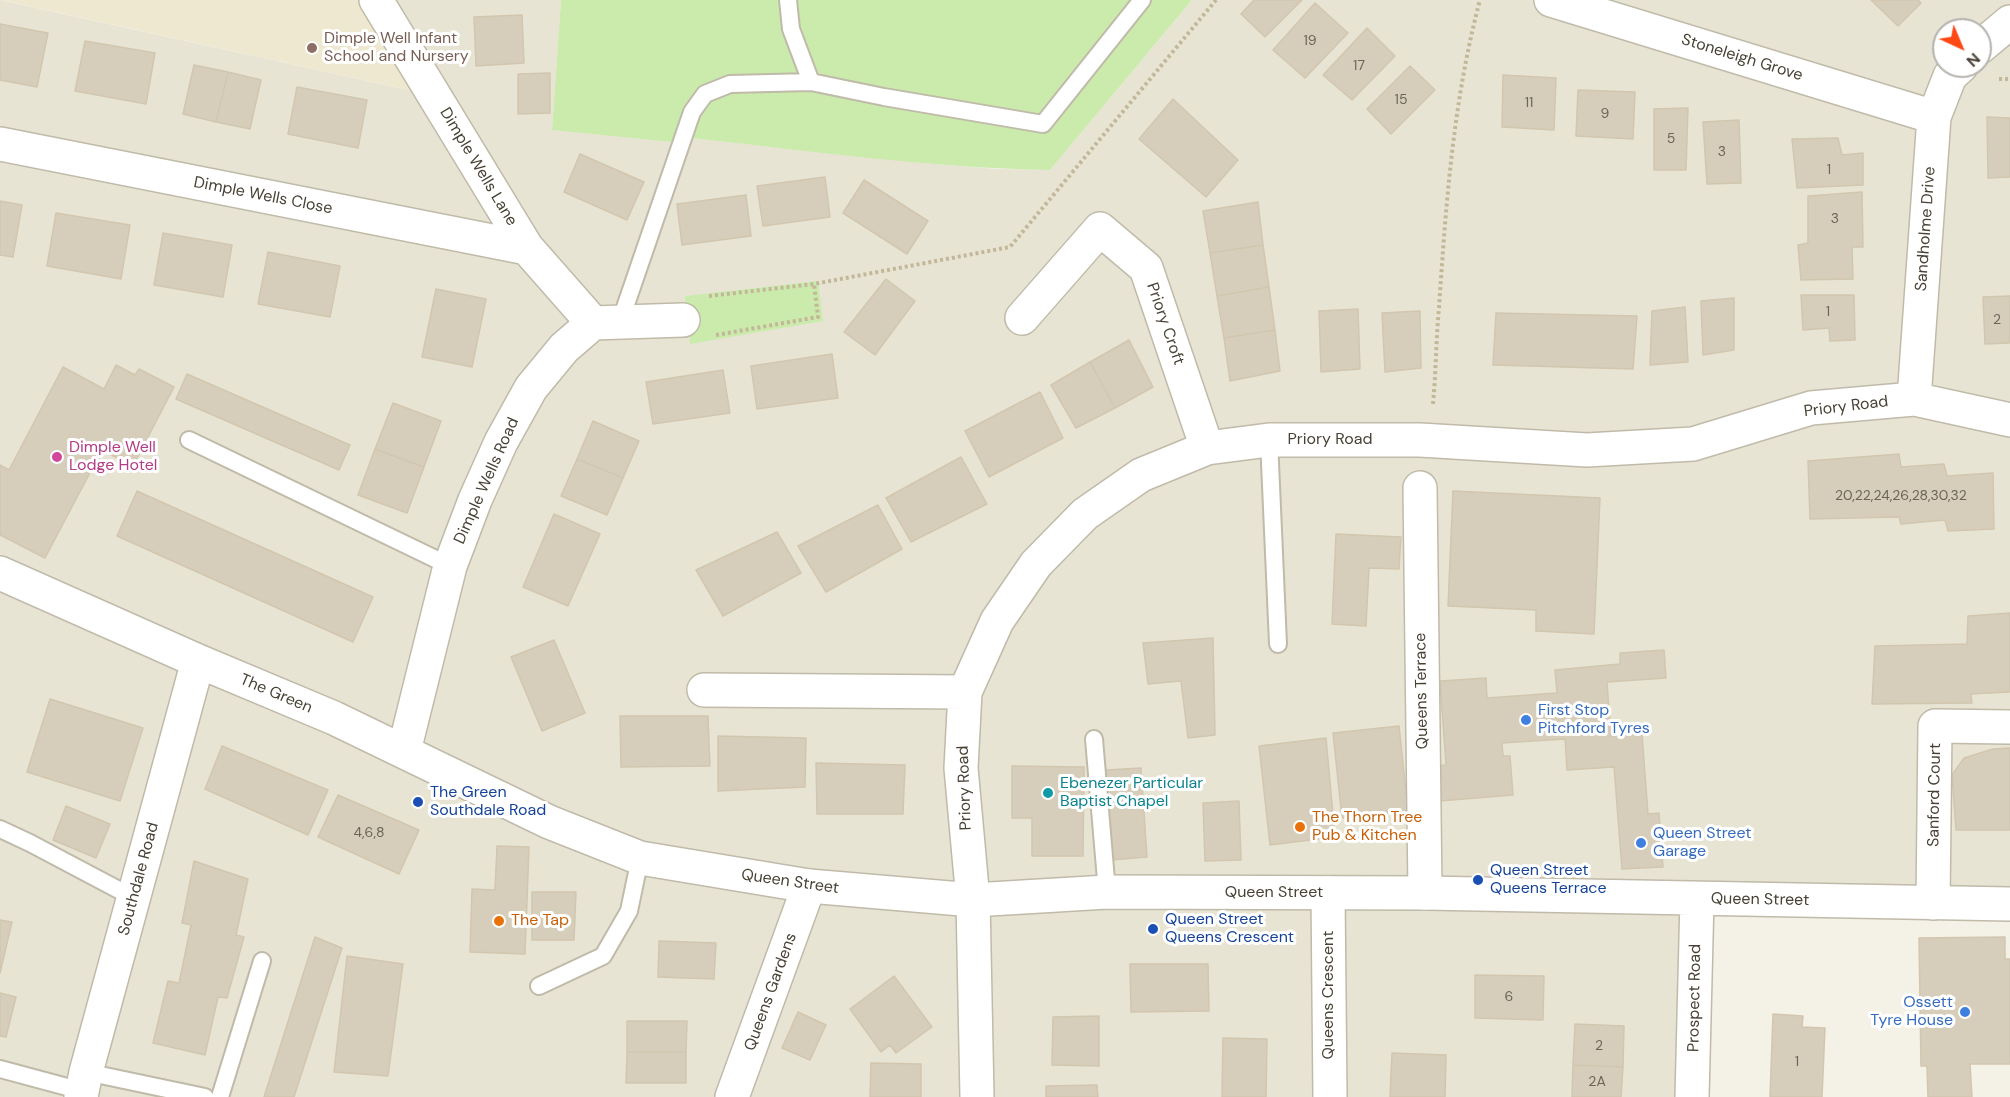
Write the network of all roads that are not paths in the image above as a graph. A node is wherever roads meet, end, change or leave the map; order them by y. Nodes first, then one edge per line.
1 (376, 0) edge
2 (788, 0) edge
3 (1142, 0) edge
4 (1551, 0) edge
5 (2010, 22) edge
6 (1992, 37) edge
7 (1949, 78) edge
8 (811, 82) junction
9 (1934, 117) junction
10 (0, 144) edge
11 (527, 248) junction
12 (1022, 318) dead end
13 (683, 320) road end
14 (606, 323) junction
15 (1914, 399) junction
16 (2010, 420) edge
17 (189, 440) dead end
18 (1269, 440) junction
19 (1208, 448) junction
20 (1420, 488) dead end
21 (450, 566) junction
22 (0, 573) edge
23 (1278, 644) dead end
24 (198, 661) junction
25 (704, 690) dead end
26 (965, 692) junction
27 (2010, 726) edge
28 (1094, 739) dead end
29 (404, 751) junction
30 (549, 822) joint
31 (0, 829) edge
32 (640, 858) junction
33 (809, 886) junction
34 (1107, 892) junction
35 (1328, 893) junction
36 (1425, 893) junction
37 (134, 898) junction
38 (1697, 899) junction
39 (973, 900) junction
40 (1933, 903) junction
41 (2010, 904) edge
42 (262, 961) dead end
43 (539, 986) dead end
44 (0, 1069) edge
45 (83, 1086) edge
46 (205, 1097) edge
47 (220, 1097) edge
48 (732, 1097) edge
49 (977, 1097) edge
50 (1330, 1097) edge
51 (1692, 1097) edge

1 - 11 street, Dimple Wells Lane
2 - 8 lane
3 - 8 lane
4 - 9 street, Stoneleigh Grove
5 - 6 street
7 - 9 street, Sandholme Drive
8 - 14 lane
9 - 15 street, Sandholme Drive
10 - 11 street, Dimple Wells Close
11 - 14 street, Dimple Wells Lane
12 - 19 street, Priory Croft
13 - 14 street
14 - 21 street, Dimple Wells Road
15 - 16 street, Priory Road
15 - 18 street, Priory Road
17 - 21 lane
18 - 19 street, Priory Road
18 - 23 lane
19 - 26 street, Priory Road
20 - 36 street, Queens Terrace
21 - 29 street, Dimple Wells Road
22 - 24 street, The Green
24 - 29 street, The Green
24 - 37 street, Southdale Road
25 - 26 street
26 - 39 street, Priory Road
27 - 40 street, Sanford Court
28 - 34 lane
29 - 30 street, The Green
30 - 32 street, Queen Street
31 - 37 lane
32 - 33 street, Queen Street
32 - 43 lane
33 - 39 street, Queen Street
33 - 48 street, Queens Gardens
34 - 35 street, Queen Street
34 - 39 street, Queen Street
35 - 36 street, Queen Street
35 - 50 street, Queens Crescent
36 - 38 street, Queen Street
37 - 45 street, Southdale Road
38 - 40 street, Queen Street
38 - 51 street, Prospect Road
39 - 49 street
40 - 41 street, Queen Street
42 - 47 lane
44 - 45 lane
45 - 46 lane

